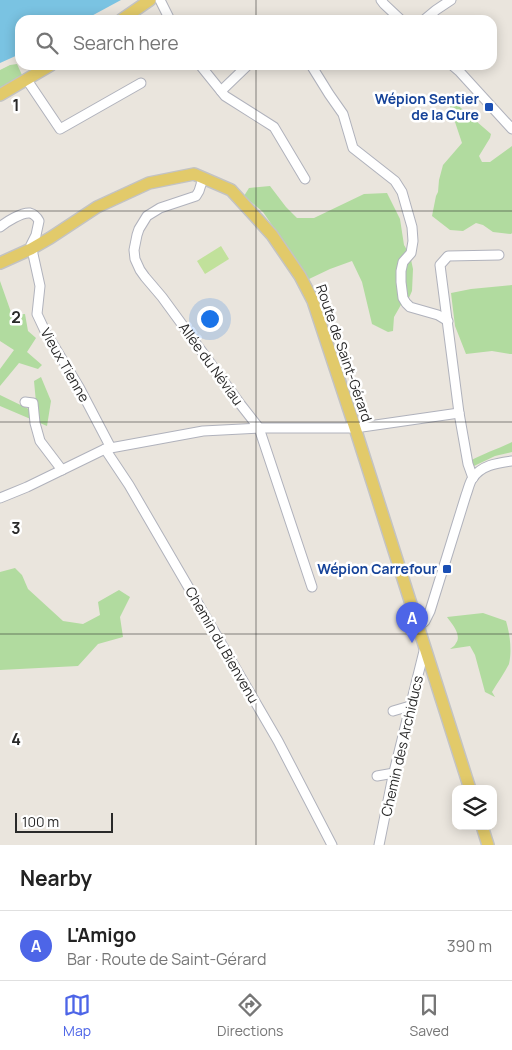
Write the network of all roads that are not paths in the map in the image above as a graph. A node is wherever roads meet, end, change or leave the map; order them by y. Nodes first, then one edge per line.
1 (150, 0) edge
2 (160, 0) edge
3 (381, 0) edge
4 (451, 0) edge
5 (128, 15) edge
6 (168, 15) edge
7 (396, 15) edge
8 (430, 15) edge
9 (43, 70) edge
10 (204, 70) edge
11 (243, 70) edge
12 (313, 70) edge
13 (457, 70) edge
14 (27, 80) junction
15 (141, 82) dead end
16 (221, 91) junction
17 (0, 95) edge
18 (512, 129) edge
19 (203, 178) junction
20 (305, 180) dead end
21 (0, 227) edge
22 (31, 248) junction
23 (499, 255) dead end
24 (0, 263) edge
25 (448, 321) junction
26 (25, 402) dead end
27 (459, 413) junction
28 (259, 428) junction
29 (355, 428) junction
30 (108, 448) junction
31 (512, 461) edge
32 (62, 470) junction
33 (473, 478) junction
34 (0, 498) edge
35 (312, 588) dead end
36 (418, 627) junction
37 (425, 647) junction
38 (410, 706) junction
39 (393, 711) dead end
40 (394, 774) junction
41 (377, 776) dead end
42 (469, 785) edge
43 (483, 830) edge
44 (332, 845) edge
45 (379, 845) edge
46 (488, 845) edge

1 - 5 main road
2 - 6 street
3 - 7 street
4 - 8 street
9 - 14 main road
10 - 16 street
11 - 16 street
12 - 25 street
13 - 18 street
14 - 15 street
14 - 17 main road
16 - 20 street
19 - 22 main road, Route de Saint-Gérard
19 - 28 street, Allée du Néviau
19 - 29 main road, Route de Saint-Gérard
21 - 22 street
22 - 24 main road, Route de Saint-Gérard
22 - 30 street, Vieux Tienne
23 - 25 street
25 - 27 street
26 - 32 street
27 - 29 street
27 - 33 street
28 - 29 street
28 - 30 street
28 - 35 street, Allée du Néviau
29 - 36 main road, Route de Saint-Gérard
30 - 32 street
30 - 44 street, Chemin du Bienvenu
31 - 33 street
32 - 34 street
33 - 36 street
36 - 37 main road, Route de Saint-Gérard
37 - 38 street, Chemin des Archiducs
37 - 42 main road, Route de Saint-Gérard
38 - 39 street
38 - 40 street, Chemin des Archiducs
40 - 41 street
40 - 45 street, Chemin des Archiducs
43 - 46 main road

